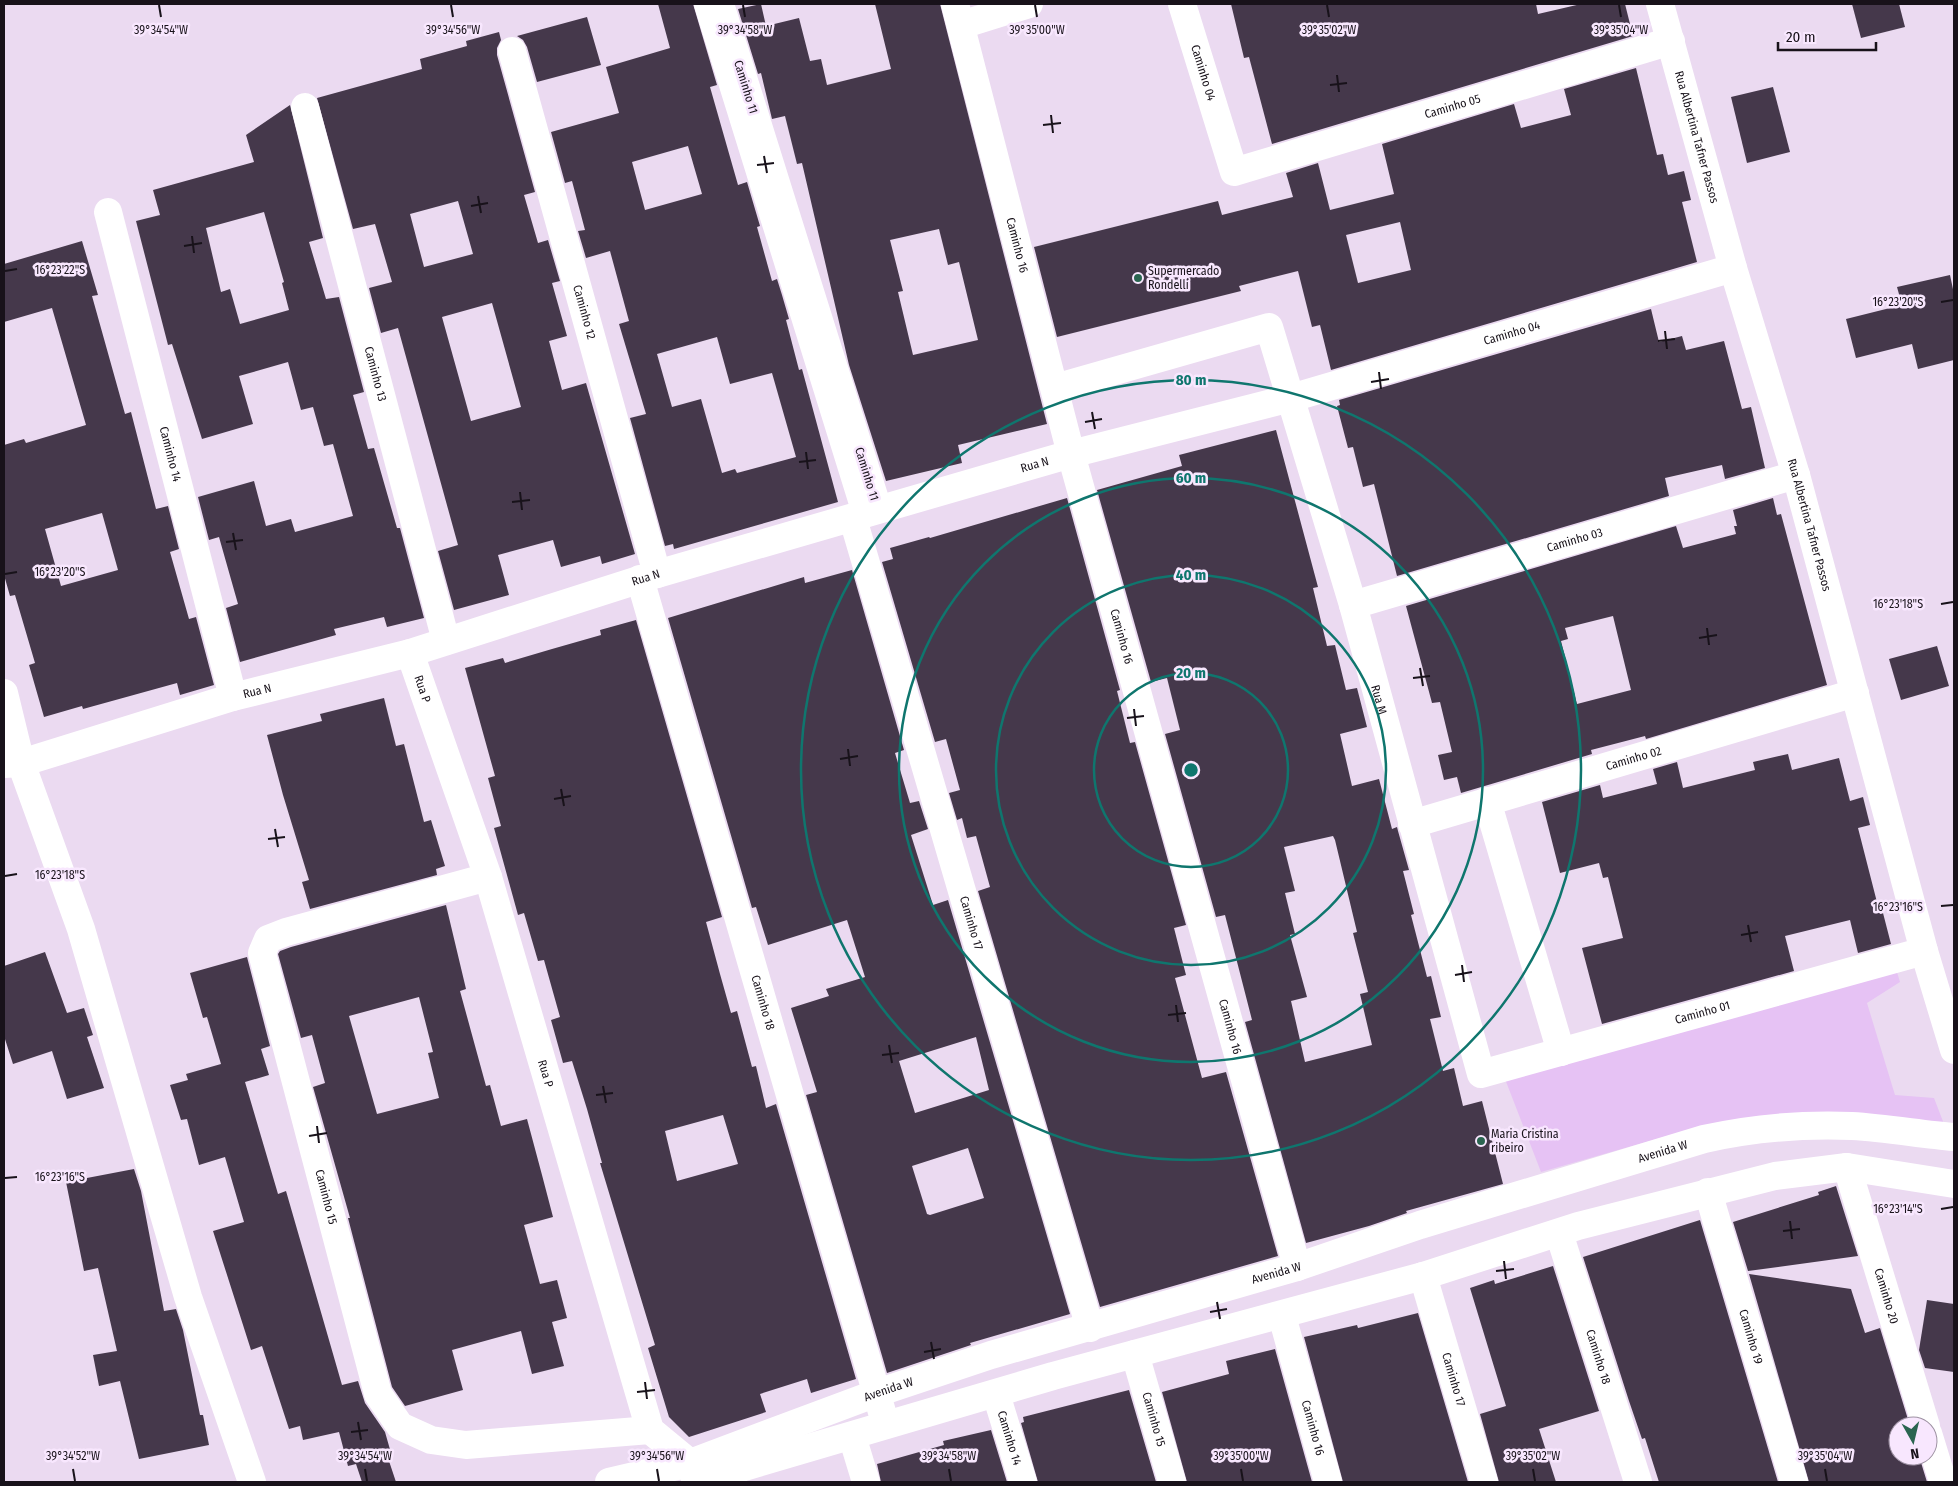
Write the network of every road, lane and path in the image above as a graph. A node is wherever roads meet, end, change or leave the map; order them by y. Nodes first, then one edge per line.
1 (708, 4) edge
2 (720, 4) edge
3 (1029, 4) edge
4 (1182, 4) edge
5 (1660, 4) edge
6 (958, 14) edge
7 (1671, 41) junction
8 (512, 51) dead end
9 (305, 107) dead end
10 (1234, 172) joint
11 (108, 212) dead end
12 (1733, 268) junction
13 (1055, 388) junction
14 (1290, 398) junction
15 (1071, 454) junction
16 (1796, 475) junction
17 (860, 516) junction
18 (648, 576) junction
19 (1353, 605) junction
20 (446, 641) junction
21 (410, 653) junction
22 (4, 693) edge
23 (1855, 693) junction
24 (233, 697) junction
25 (12, 764) edge
26 (1488, 801) junction
27 (1412, 824) junction
28 (488, 878) junction
29 (1924, 951) junction
30 (1954, 1050) edge
31 (1561, 1052) junction
32 (1481, 1074) joint
33 (1954, 1138) edge
34 (1847, 1167) junction
35 (1954, 1184) edge
36 (1708, 1192) junction
37 (1559, 1233) junction
38 (1298, 1267) junction
39 (1423, 1276) junction
40 (1282, 1316) junction
41 (1090, 1328) junction
42 (1135, 1354) junction
43 (877, 1393) junction
44 (996, 1394) junction
45 (1923, 1416) edge
46 (886, 1425) junction
47 (650, 1430) junction
48 (852, 1436) junction
49 (1938, 1466) edge
50 (695, 1476) edge
51 (252, 1482) edge
52 (609, 1482) edge
53 (866, 1482) edge
54 (1023, 1482) edge
55 (1172, 1482) edge
56 (1328, 1482) edge
57 (1484, 1482) edge
58 (1638, 1482) edge
59 (1794, 1482) edge
60 (1943, 1482) edge

1 - 17 street, Caminho 11
2 - 17 street, Caminho 11
3 - 6 street
4 - 10 street, Caminho 04
5 - 7 street, Rua Albertina Tafner Passos
6 - 13 street, Caminho 16
7 - 10 street, Caminho 05
7 - 12 street, Rua Albertina Tafner Passos
8 - 18 street, Caminho 12
9 - 20 street, Caminho 13
11 - 24 street, Caminho 14
12 - 14 street, Caminho 04
12 - 16 street, Rua Albertina Tafner Passos
13 - 14 street, Rua M
13 - 15 street, Caminho 16
14 - 15 street, Rua N
14 - 19 street, Rua M
15 - 17 street, Rua N
15 - 38 street, Caminho 16
16 - 19 street, Caminho 03
16 - 23 street, Rua Albertina Tafner Passos
17 - 18 street, Rua N
17 - 41 street, Caminho 17
18 - 20 street, Rua N
18 - 43 street, Caminho 18
19 - 27 street, Rua M
20 - 21 street, Rua N
21 - 24 street, Rua N
21 - 28 street, Rua P
22 - 25 street
23 - 26 street, Caminho 02
23 - 29 street, Rua Albertina Tafner Passos
24 - 25 street, Rua N
25 - 51 street
26 - 27 street, Caminho 02
26 - 31 street
27 - 32 street, Rua M
28 - 47 street, Rua P
28 - 47 street, Caminho 15
29 - 30 street, Rua Albertina Tafner Passos
29 - 31 street, Caminho 01
31 - 32 street, Caminho 01
33 - 38 street, Avenida W
34 - 35 street, Avenida W
34 - 36 street, Avenida W
34 - 45 street, Caminho 20
36 - 37 street, Avenida W
36 - 59 street, Caminho 19
37 - 39 street, Avenida W
37 - 58 street, Caminho 18
38 - 41 street, Avenida W
39 - 40 street, Avenida W
39 - 57 street, Caminho 17
40 - 42 street, Avenida W
40 - 56 street, Caminho 16
41 - 43 street, Avenida W
42 - 44 street, Avenida W
42 - 55 street, Caminho 15
43 - 46 street, Caminho 18
43 - 50 street, Avenida W
44 - 46 street, Avenida W
44 - 54 street, Caminho 14
46 - 48 street, Avenida W
47 - 50 street
48 - 50 street, Avenida W
48 - 53 street
49 - 60 street
50 - 52 street, Avenida W

